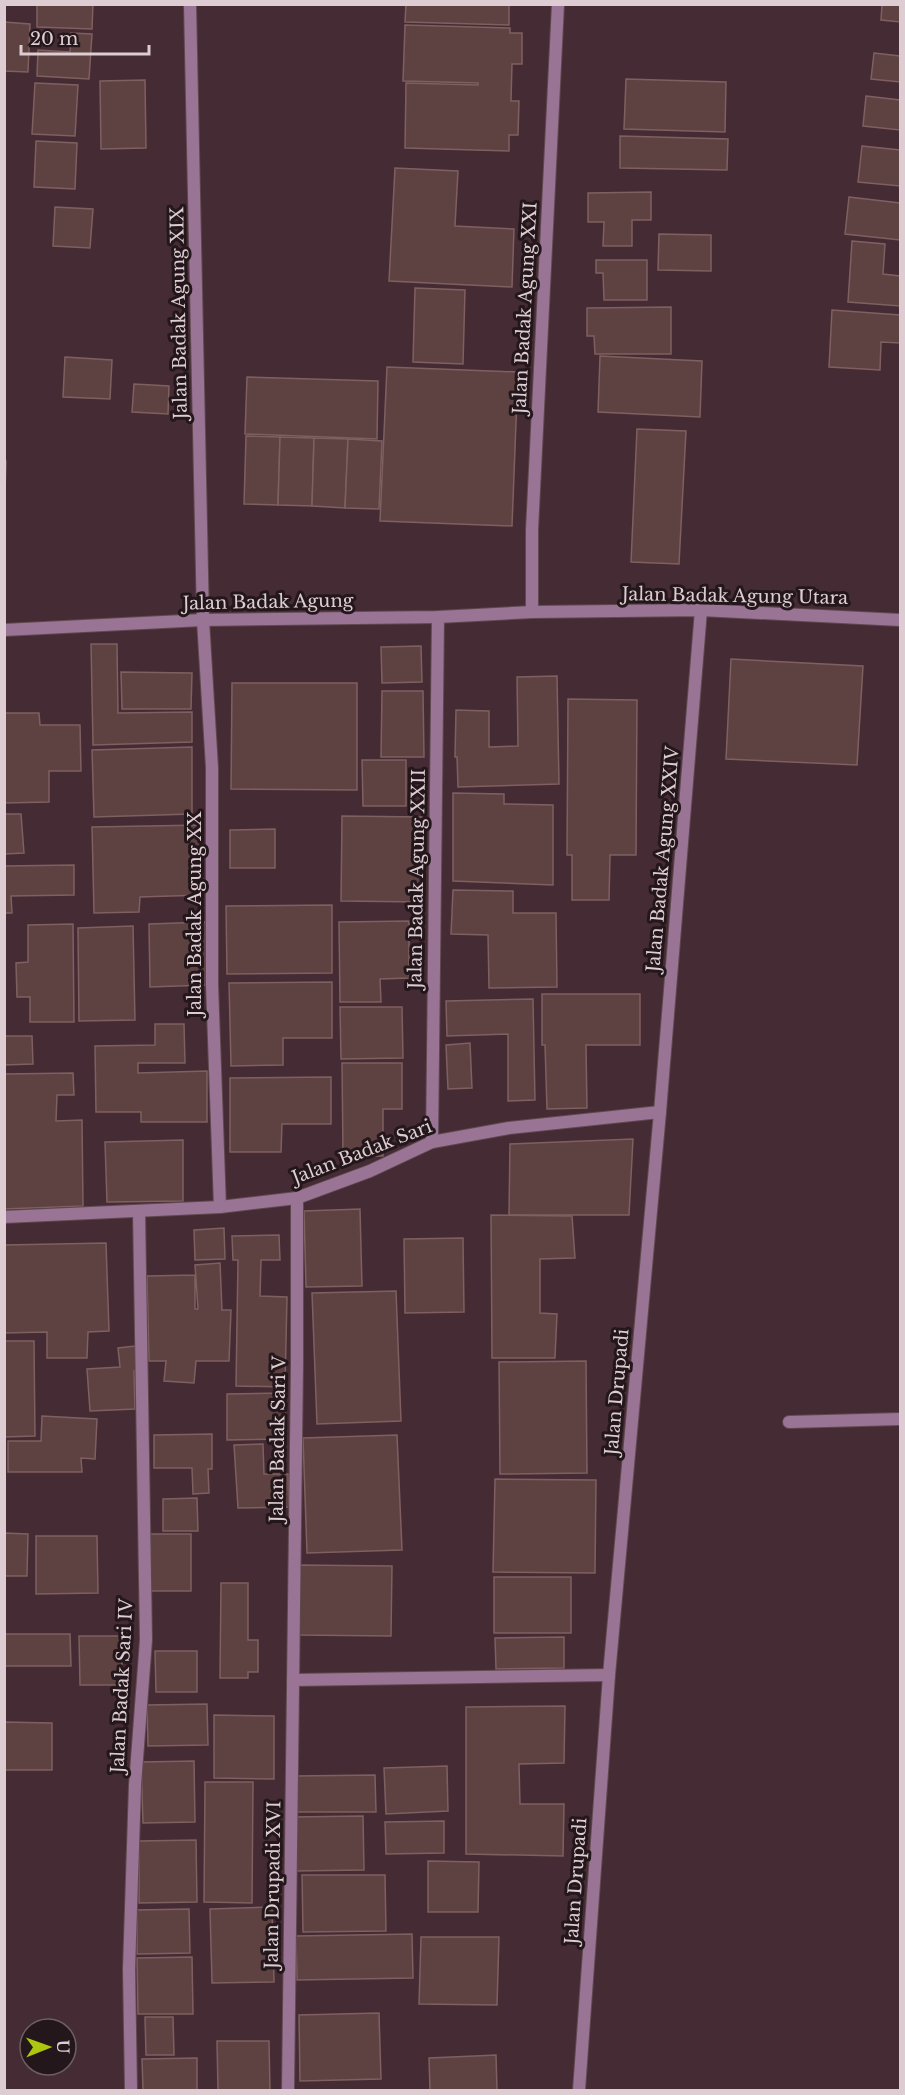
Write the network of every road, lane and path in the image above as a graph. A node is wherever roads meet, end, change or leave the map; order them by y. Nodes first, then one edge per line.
1 (190, 4) edge
2 (558, 4) edge
3 (701, 610) junction
4 (532, 612) junction
5 (438, 617) junction
6 (203, 620) junction
7 (900, 620) edge
8 (4, 630) edge
9 (660, 1112) junction
10 (432, 1142) junction
11 (297, 1198) junction
12 (220, 1207) junction
13 (139, 1211) junction
14 (4, 1217) edge
15 (900, 1419) edge
16 (789, 1422) dead end
17 (609, 1675) junction
18 (293, 1680) junction
19 (131, 2091) edge
20 (288, 2091) edge
21 (579, 2091) edge

1 - 6 street, Jalan Badak Agung XIX
2 - 4 street, Jalan Badak Agung XXI
3 - 4 street, Jalan Badak Agung Utara
3 - 7 street, Jalan Badak Agung Utara
3 - 9 street, Jalan Badak Agung XXIV
4 - 5 street, Jalan Badak Agung
5 - 6 street, Jalan Badak Agung
5 - 10 street, Jalan Badak Agung XXII
6 - 8 street, Jalan Badak Agung
6 - 12 street, Jalan Badak Agung XX
9 - 10 street, Jalan Badak Sari
9 - 17 street, Jalan Drupadi
10 - 11 street, Jalan Badak Sari
11 - 12 street, Jalan Badak Sari
11 - 18 street, Jalan Badak Sari V
12 - 13 street, Jalan Badak Sari
13 - 14 street, Jalan Badak Sari
13 - 19 street, Jalan Badak Sari IV
15 - 16 street
17 - 18 street
17 - 21 street, Jalan Drupadi
18 - 20 street, Jalan Drupadi XVI

